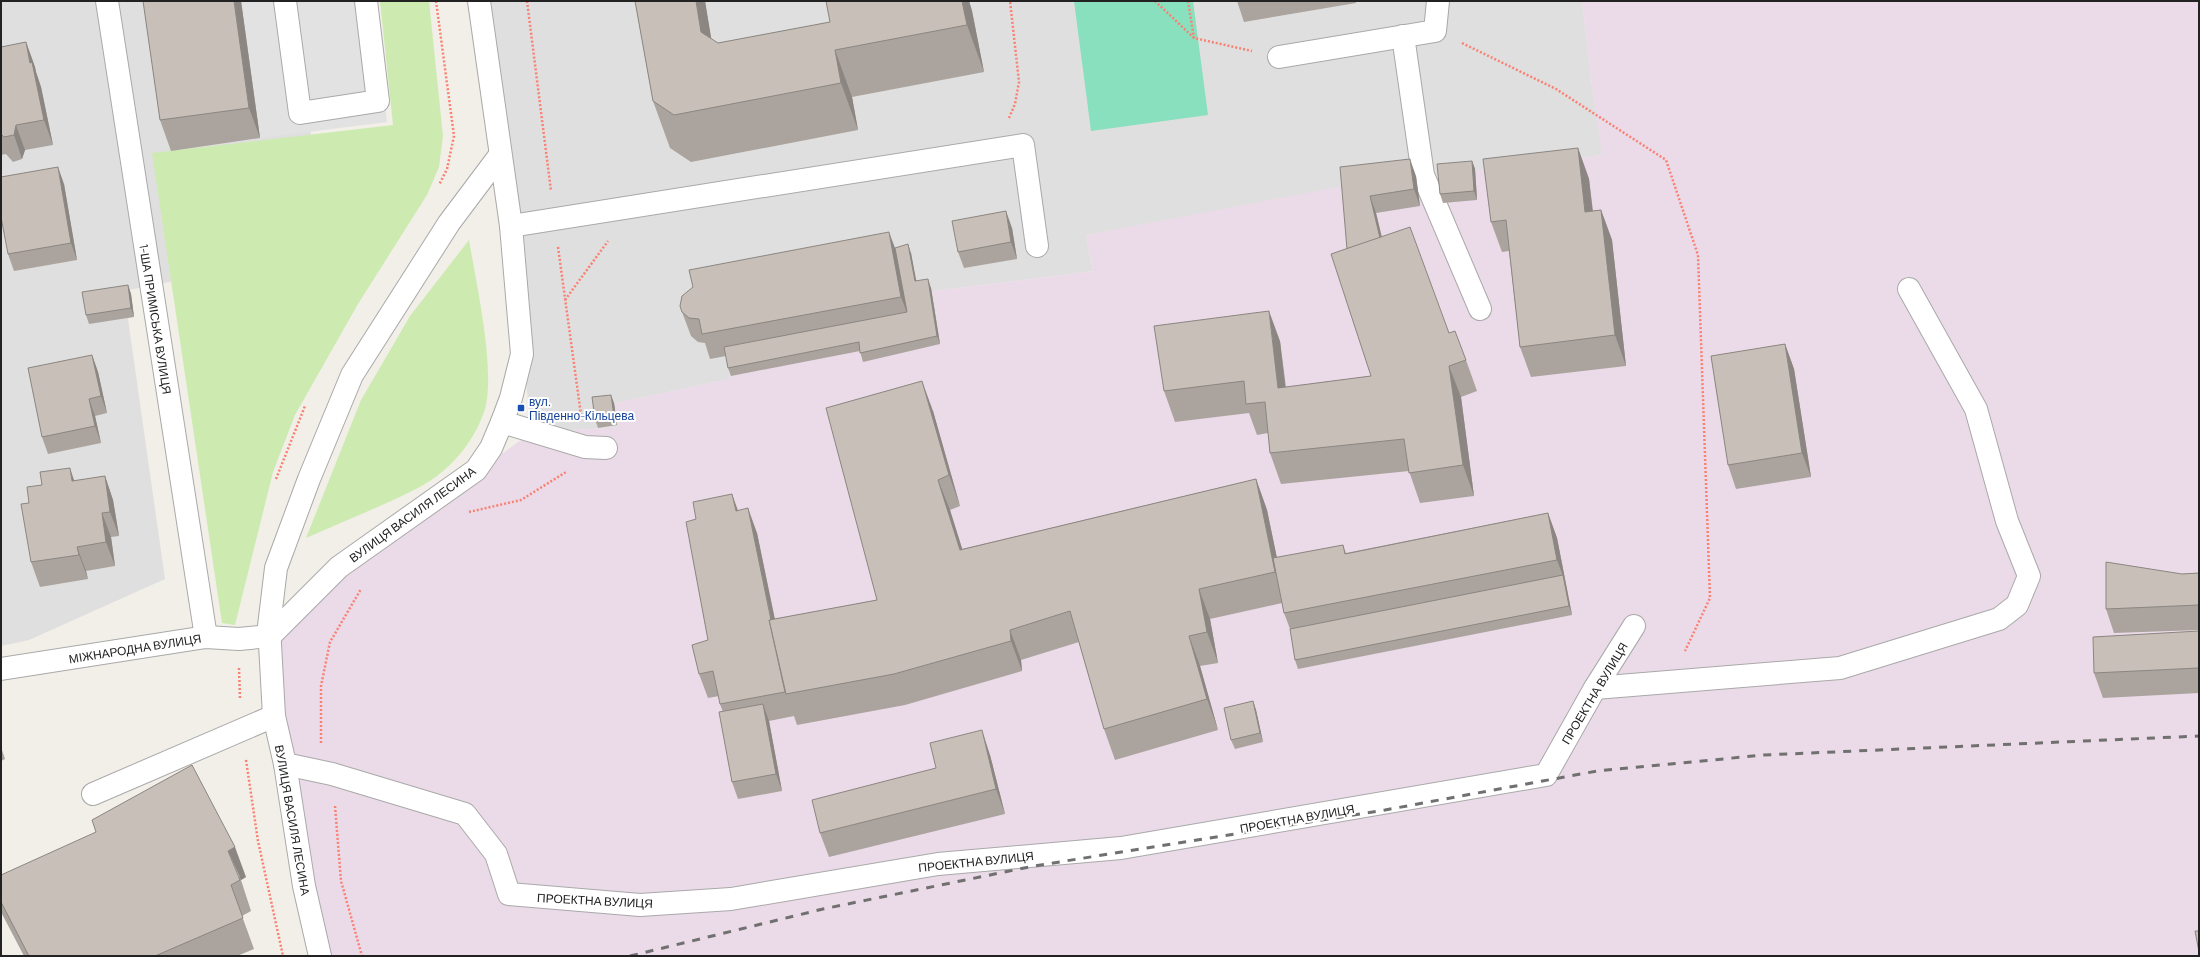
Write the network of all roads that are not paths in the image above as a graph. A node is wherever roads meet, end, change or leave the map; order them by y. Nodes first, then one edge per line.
1 (107, 1) edge
2 (285, 1) edge
3 (366, 1) edge
4 (479, 1) edge
5 (1438, 1) edge
6 (1403, 36) junction
7 (1279, 57) road end
8 (500, 154) junction
9 (510, 226) junction
10 (1037, 246) dead end
11 (1909, 289) dead end
12 (1480, 309) dead end
13 (502, 422) junction
14 (606, 448) dead end
15 (1634, 626) dead end
16 (270, 636) junction
17 (206, 637) junction
18 (1, 670) edge
19 (1595, 688) junction
20 (274, 716) junction
21 (285, 764) junction
22 (93, 794) dead end
23 (320, 956) edge

1 - 17 street, 1-ША ПРИМІСЬКА ВУЛИЦЯ
2 - 3 street
4 - 8 street, ВУЛИЦЯ ВАСИЛЯ ЛЕСИНА
5 - 6 street
6 - 7 street
6 - 12 street
8 - 9 street, ВУЛИЦЯ ВАСИЛЯ ЛЕСИНА
8 - 16 street, ВУЛИЦЯ ВАСИЛЯ ЛЕСИНА
9 - 10 street
9 - 13 street, ВУЛИЦЯ ВАСИЛЯ ЛЕСИНА
11 - 19 street
13 - 14 street
13 - 16 street, ВУЛИЦЯ ВАСИЛЯ ЛЕСИНА
15 - 19 street, ПРОЕКТНА ВУЛИЦЯ
16 - 17 street, МІЖНАРОДНА ВУЛИЦЯ
16 - 20 street, ВУЛИЦЯ ВАСИЛЯ ЛЕСИНА
17 - 18 street, МІЖНАРОДНА ВУЛИЦЯ
19 - 21 street, ПРОЕКТНА ВУЛИЦЯ
20 - 21 street, ВУЛИЦЯ ВАСИЛЯ ЛЕСИНА
20 - 22 street
21 - 23 street, ВУЛИЦЯ ВАСИЛЯ ЛЕСИНА

